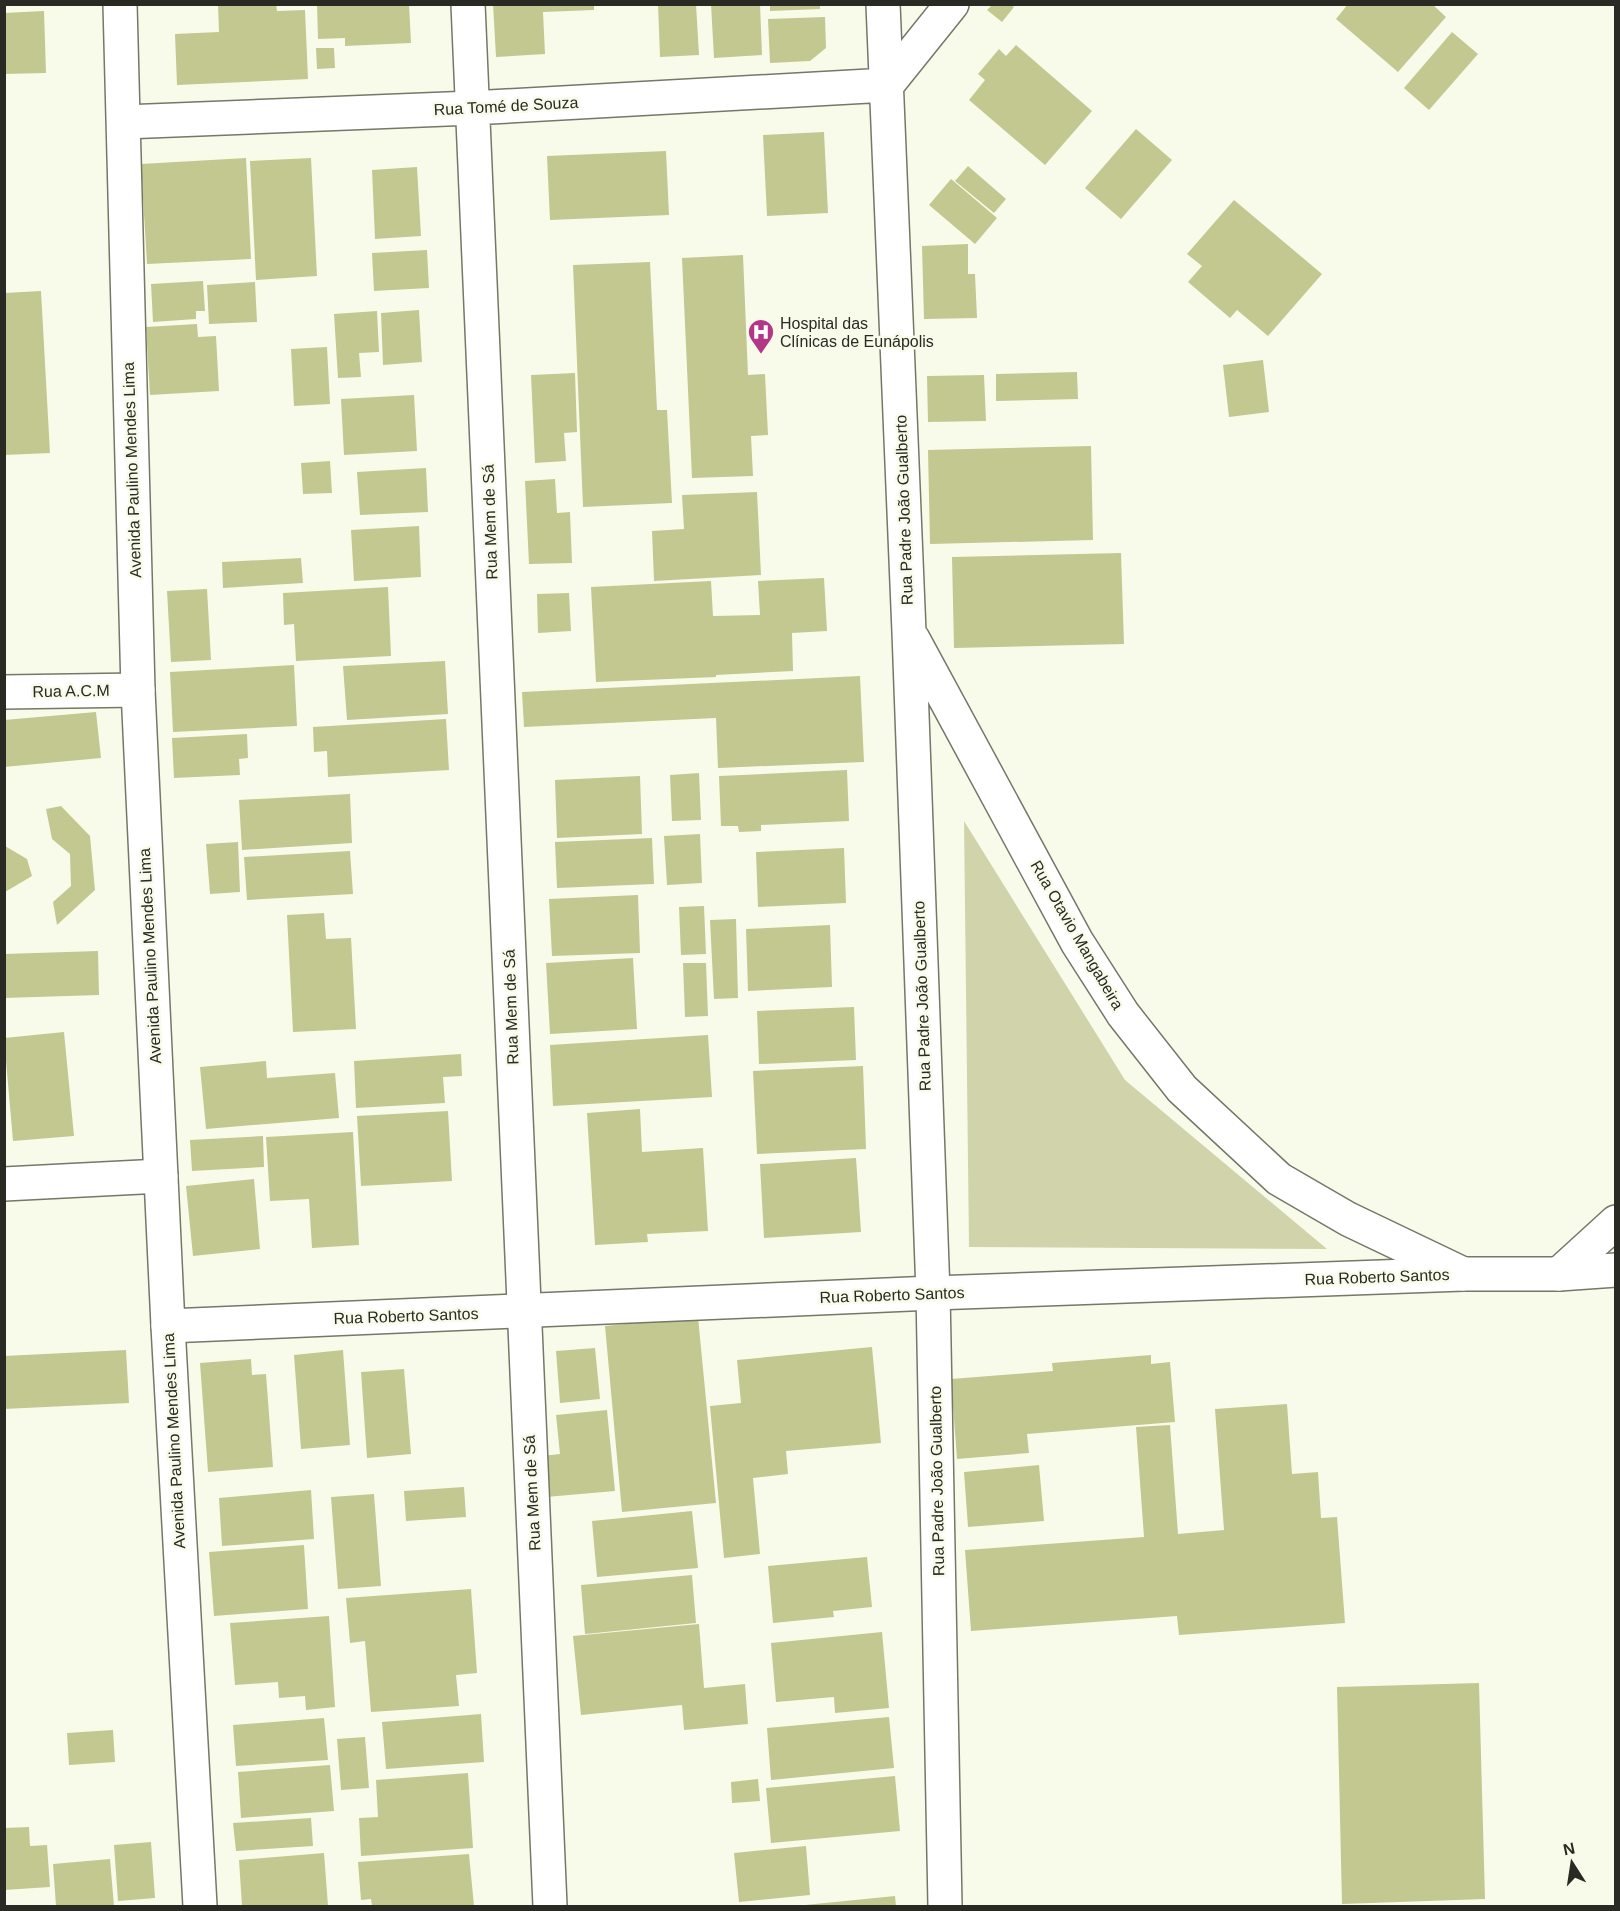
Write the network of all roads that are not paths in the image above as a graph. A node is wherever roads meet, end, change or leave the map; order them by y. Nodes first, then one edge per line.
1 (120, 4) edge
2 (468, 4) edge
3 (883, 4) edge
4 (952, 4) edge
5 (887, 85) junction
6 (472, 108) junction
7 (124, 122) junction
8 (909, 632) junction
9 (138, 690) junction
10 (4, 692) edge
11 (161, 1176) junction
12 (4, 1184) edge
13 (1616, 1222) edge
14 (1616, 1270) edge
15 (1463, 1274) junction
16 (1559, 1274) junction
17 (933, 1293) junction
18 (524, 1311) junction
19 (168, 1326) junction
20 (200, 1906) edge
21 (550, 1906) edge
22 (945, 1906) edge

1 - 7 street, Avenida Paulino Mendes Lima
2 - 6 street, Rua Mem de Sá
3 - 5 street, Rua Padre João Gualberto
4 - 5 street
5 - 6 street, Rua Tomé de Souza
5 - 8 street, Rua Padre João Gualberto
6 - 7 street, Rua Tomé de Souza
6 - 18 street, Rua Mem de Sá
7 - 9 street, Avenida Paulino Mendes Lima
8 - 15 street, Rua Otavio Mangabeira
8 - 17 street, Rua Padre João Gualberto
9 - 10 street, Rua A.C.M
9 - 11 street, Avenida Paulino Mendes Lima
11 - 12 street
11 - 19 street, Avenida Paulino Mendes Lima
13 - 16 street
14 - 16 street, Rua Roberto Santos
15 - 16 street, Rua Roberto Santos
15 - 17 street, Rua Roberto Santos
17 - 18 street, Rua Roberto Santos
17 - 22 street, Rua Padre João Gualberto
18 - 19 street, Rua Roberto Santos
18 - 21 street, Rua Mem de Sá
19 - 20 street, Avenida Paulino Mendes Lima

